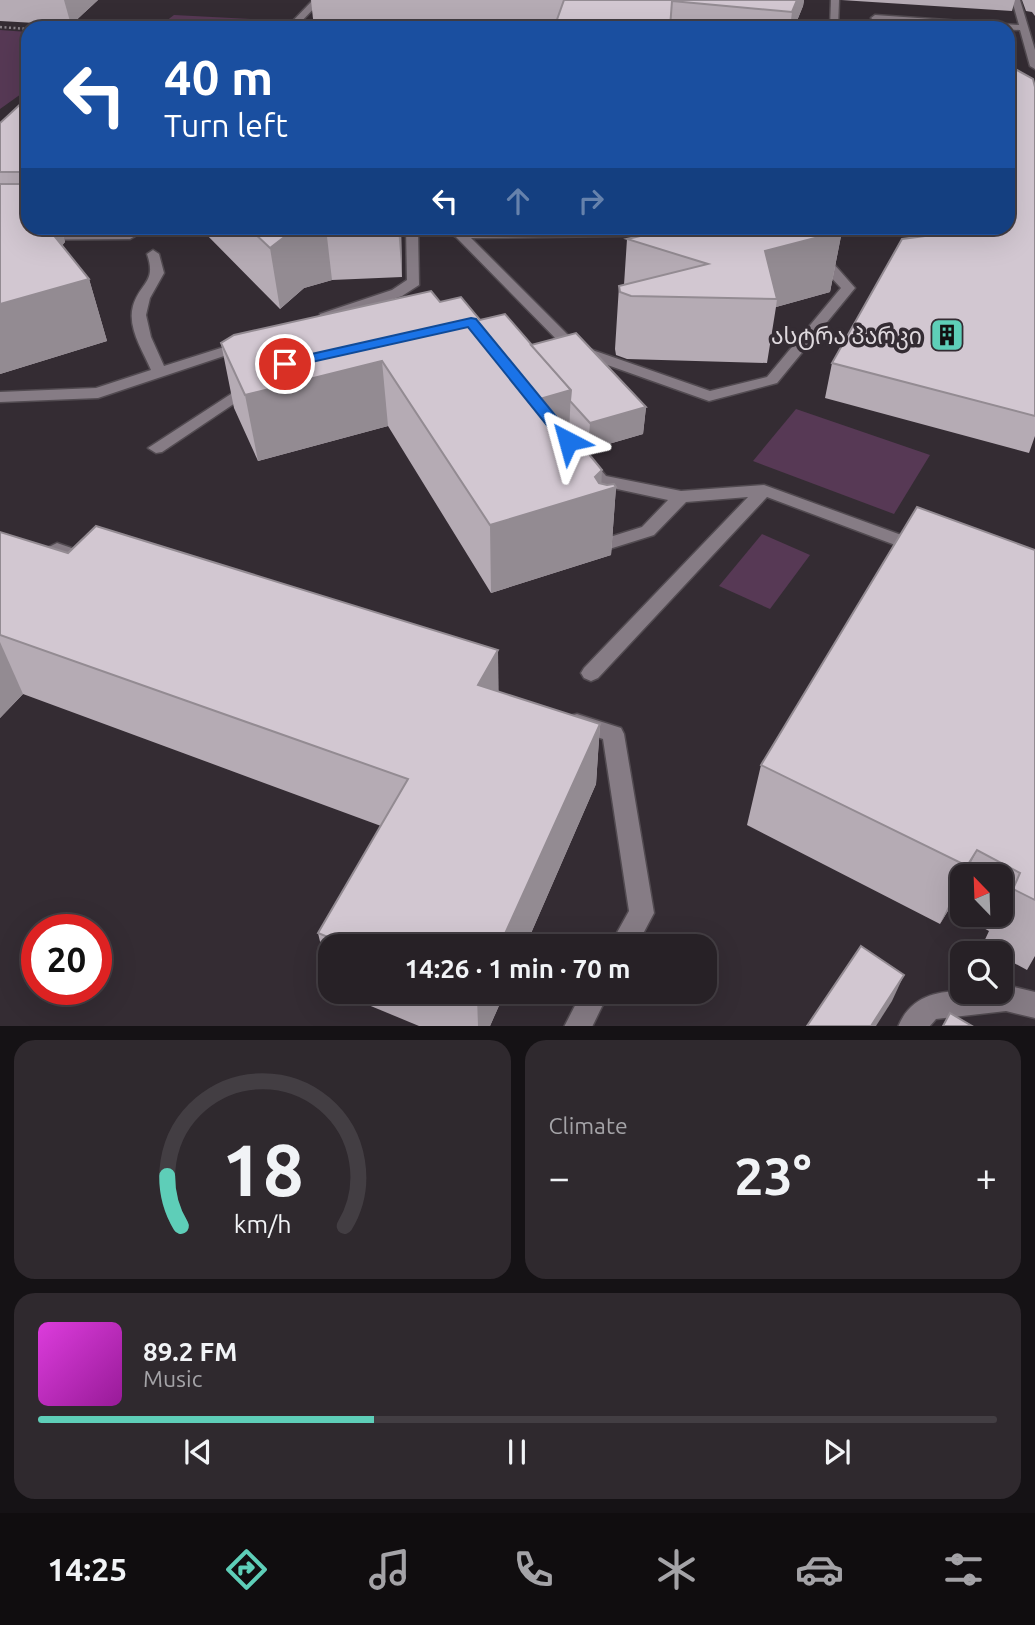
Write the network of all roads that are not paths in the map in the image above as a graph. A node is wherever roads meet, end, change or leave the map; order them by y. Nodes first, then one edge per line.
1 (318, 0) edge
2 (835, 0) edge
3 (1016, 0) edge
4 (308, 10) junction
5 (320, 11) dead end
6 (875, 18) dead end
7 (297, 21) edge
8 (834, 21) edge
9 (920, 21) edge
10 (1015, 27) edge
11 (1024, 28) junction
12 (1035, 66) edge
13 (130, 235) edge
14 (412, 235) edge
15 (461, 235) edge
16 (0, 236) edge
17 (813, 249) dead end
18 (153, 254) dead end
19 (305, 324) edge
20 (252, 342) edge
21 (160, 373) junction
22 (261, 380) edge
23 (0, 397) edge
24 (156, 448) dead end
25 (574, 449) edge
26 (764, 490) junction
27 (681, 498) junction
28 (603, 545) edge
29 (932, 552) edge
30 (110, 567) edge
31 (0, 579) edge
32 (591, 673) dead end
33 (560, 716) edge
34 (630, 934) edge
35 (589, 1004) edge
36 (1035, 1005) edge
37 (578, 1026) edge
38 (912, 1026) edge

1 - 4 lane
2 - 8 lane
3 - 11 lane
4 - 5 lane
4 - 7 lane
6 - 9 lane
10 - 11 lane
11 - 12 lane
13 - 16 lane
14 - 19 lane
15 - 17 lane
18 - 21 lane
20 - 21 lane
21 - 23 lane
22 - 24 lane
25 - 27 lane
26 - 27 lane
26 - 29 lane
26 - 32 lane
27 - 28 lane
30 - 31 lane
33 - 34 lane
35 - 37 lane
36 - 38 lane

